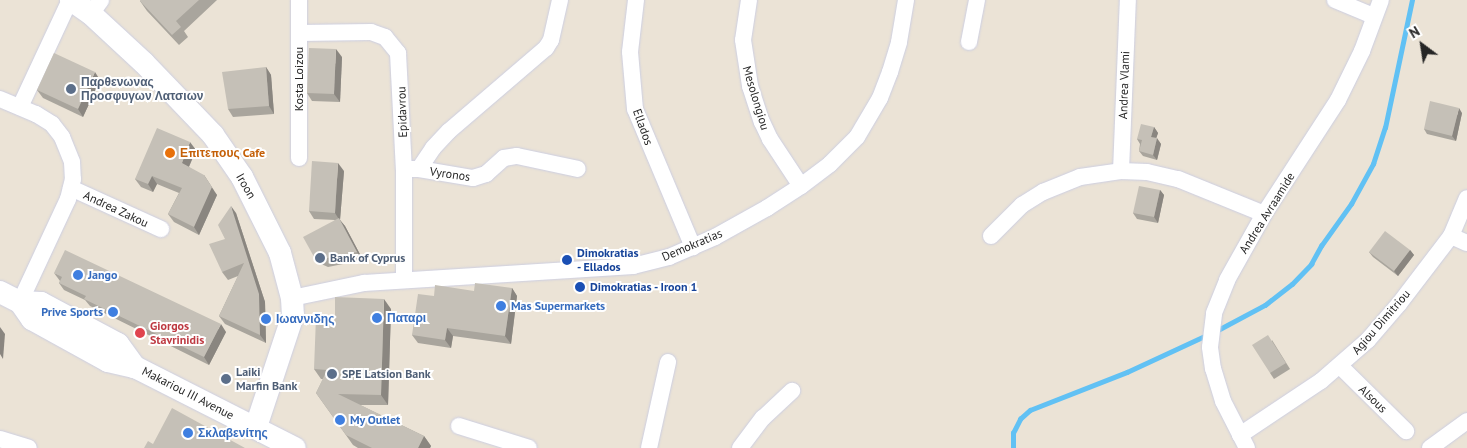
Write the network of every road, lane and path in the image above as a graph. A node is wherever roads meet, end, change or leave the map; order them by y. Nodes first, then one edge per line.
1 (70, 0) edge
2 (299, 0) edge
3 (560, 0) edge
4 (636, 0) edge
5 (749, 0) edge
6 (906, 0) edge
7 (977, 0) edge
8 (1128, 0) edge
9 (1335, 0) edge
10 (1381, 0) edge
11 (96, 7) edge
12 (1373, 16) junction
13 (299, 33) junction
14 (969, 42) dead end
15 (0, 100) edge
16 (20, 107) junction
17 (299, 158) dead end
18 (412, 169) junction
19 (578, 170) dead end
20 (1121, 171) junction
21 (801, 186) junction
22 (71, 188) junction
23 (1467, 198) edge
24 (1264, 214) junction
25 (161, 229) dead end
26 (991, 236) dead end
27 (1451, 236) junction
28 (1467, 242) edge
29 (693, 247) junction
30 (404, 279) junction
31 (0, 292) edge
32 (292, 298) junction
33 (20, 302) junction
34 (668, 362) dead end
35 (1340, 366) junction
36 (792, 391) dead end
37 (1467, 421) edge
38 (459, 426) dead end
39 (256, 427) junction
40 (1406, 431) dead end
41 (0, 439) edge
42 (1244, 441) edge
43 (29, 448) edge
44 (294, 448) edge
45 (529, 448) edge
46 (649, 448) edge
47 (740, 448) edge
48 (1430, 448) edge

1 - 11 street, Iroon
1 - 16 street
2 - 13 street, Kosta Loizou
3 - 18 street
4 - 29 street, Ellados
5 - 21 street, Mesolongiou
6 - 21 street, Demokratias
7 - 14 street
8 - 20 street, Andrea Vlami
9 - 12 street
10 - 12 street, Andrea Avraamide
11 - 32 street, Iroon
12 - 24 street, Andrea Avraamide
13 - 17 street, Kosta Loizou
13 - 18 street, Epidavrou
15 - 16 street
16 - 22 street
18 - 19 street, Vyronos
18 - 30 street, Epidavrou
20 - 24 street
20 - 26 street
21 - 29 street, Demokratias
22 - 25 street, Andrea Zakou
22 - 33 street
23 - 27 street, Agiou Dimitriou
24 - 42 street, Andrea Avraamide
27 - 28 street
27 - 35 street, Agiou Dimitriou
29 - 30 street, Demokratias
30 - 32 street, Demokratias
31 - 33 street, Makariou III Avenue
32 - 39 street, Iroon
33 - 39 street, Makariou III Avenue
34 - 46 street
35 - 40 street, Alsous
35 - 42 street, Agiou Dimitriou
36 - 47 street
37 - 48 street
38 - 45 street
39 - 44 street, Makariou III Avenue
41 - 43 street

